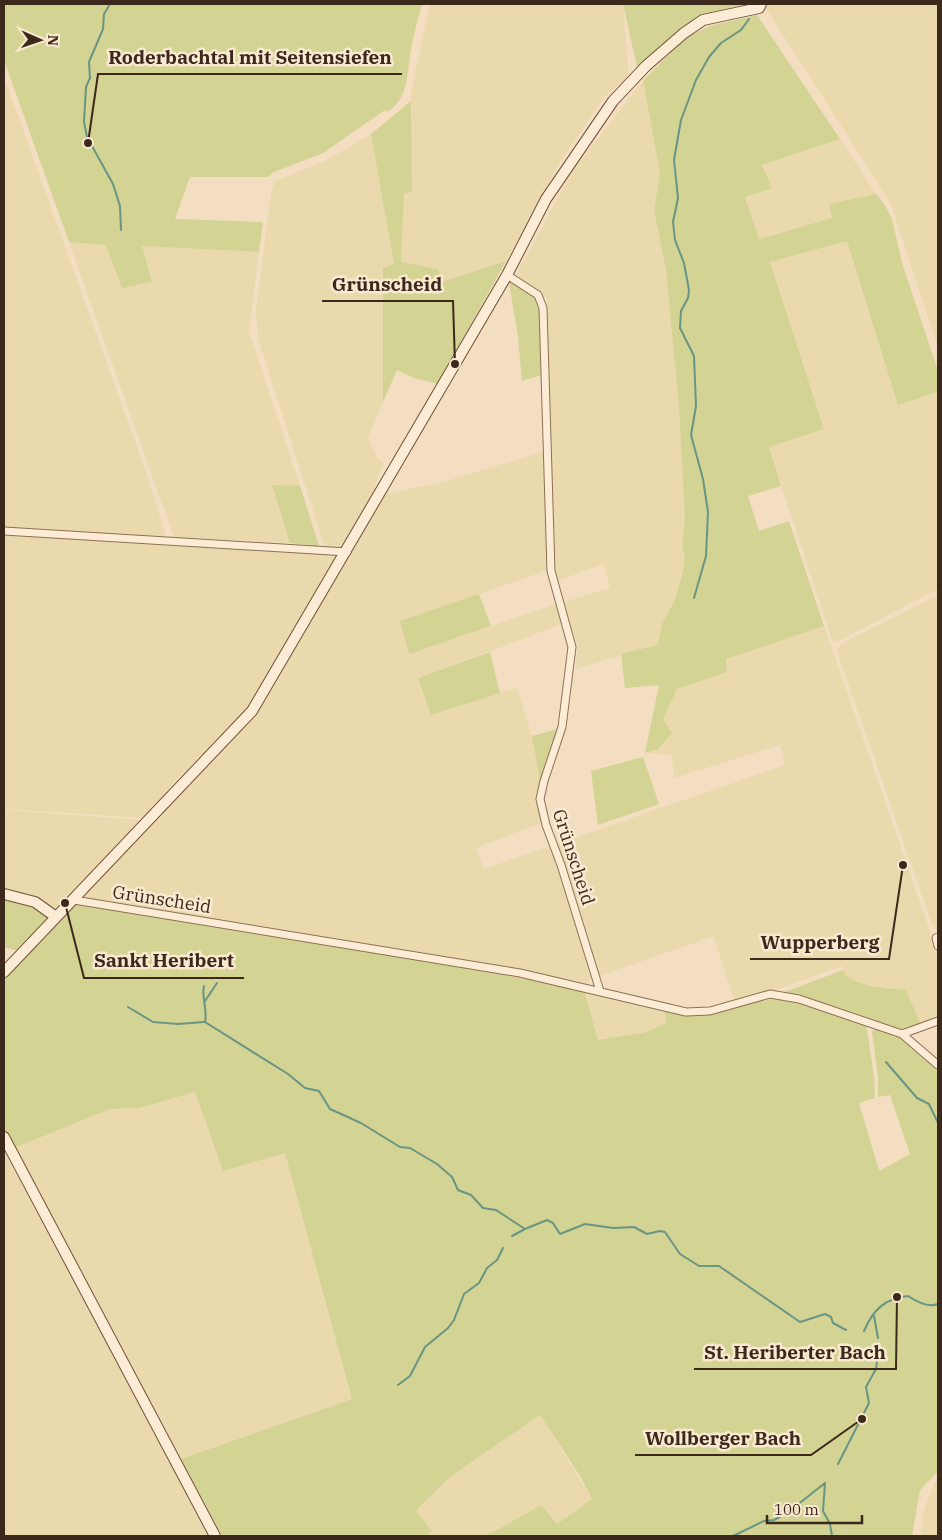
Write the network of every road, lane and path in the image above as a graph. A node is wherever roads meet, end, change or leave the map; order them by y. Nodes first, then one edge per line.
1 (761, 4) edge
2 (507, 275) junction
3 (4, 531) edge
4 (346, 552) junction
5 (4, 894) edge
6 (74, 900) junction
7 (56, 917) junction
8 (938, 937) edge
9 (938, 946) edge
10 (4, 972) edge
11 (600, 991) junction
12 (938, 1021) edge
13 (902, 1034) junction
14 (938, 1065) edge
15 (4, 1137) edge
16 (215, 1536) edge

1 - 2 street
2 - 4 street
2 - 11 street, Grünscheid
3 - 4 street
4 - 6 street
5 - 7 street
6 - 7 street
6 - 11 street, Grünscheid
7 - 10 street
8 - 9 street
11 - 13 street, Grünscheid
12 - 13 street
13 - 14 street, Grünscheid
15 - 16 street

